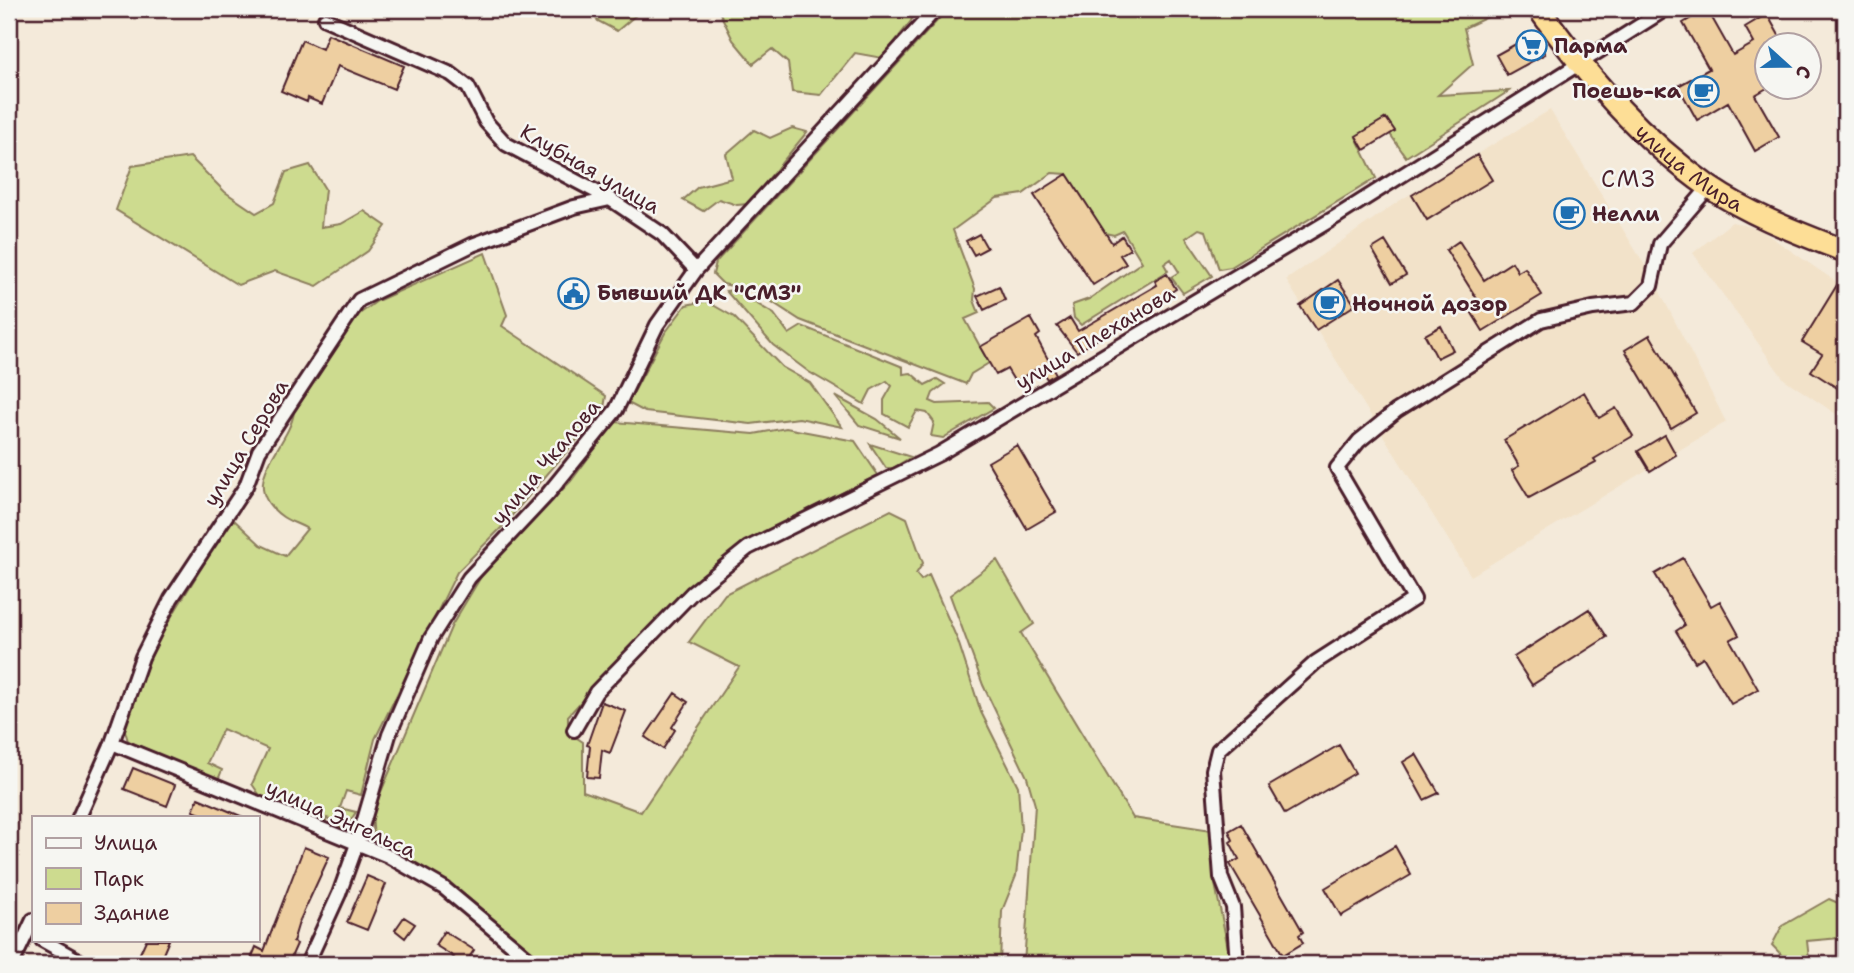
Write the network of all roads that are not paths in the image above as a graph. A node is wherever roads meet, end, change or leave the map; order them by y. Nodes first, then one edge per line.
1 (936, 9) edge
2 (1539, 9) edge
3 (1666, 9) edge
4 (325, 19) dead end
5 (1578, 63) junction
6 (1709, 187) junction
7 (610, 199) junction
8 (1845, 251) edge
9 (696, 270) junction
10 (574, 730) dead end
11 (112, 743) junction
12 (79, 816) edge
13 (357, 844) junction
14 (32, 929) edge
15 (46, 942) edge
16 (12, 964) edge
17 (85, 964) edge
18 (307, 964) edge
19 (535, 964) edge
20 (1237, 964) edge

1 - 9 street, улица Чкалова
2 - 5 highway, улица Мира
3 - 5 street, улица Плеханова
4 - 7 street, Клубная улица
5 - 6 highway, улица Мира
5 - 10 street, улица Плеханова
6 - 8 highway, улица Мира
6 - 20 street
7 - 9 street, Клубная улица
7 - 11 street, улица Серова
9 - 13 street, улица Чкалова
11 - 12 street, улица Серова
11 - 13 street, улица Энгельса
13 - 18 street, улица Чкалова
13 - 19 street, улица Энгельса
14 - 16 street
15 - 17 street

